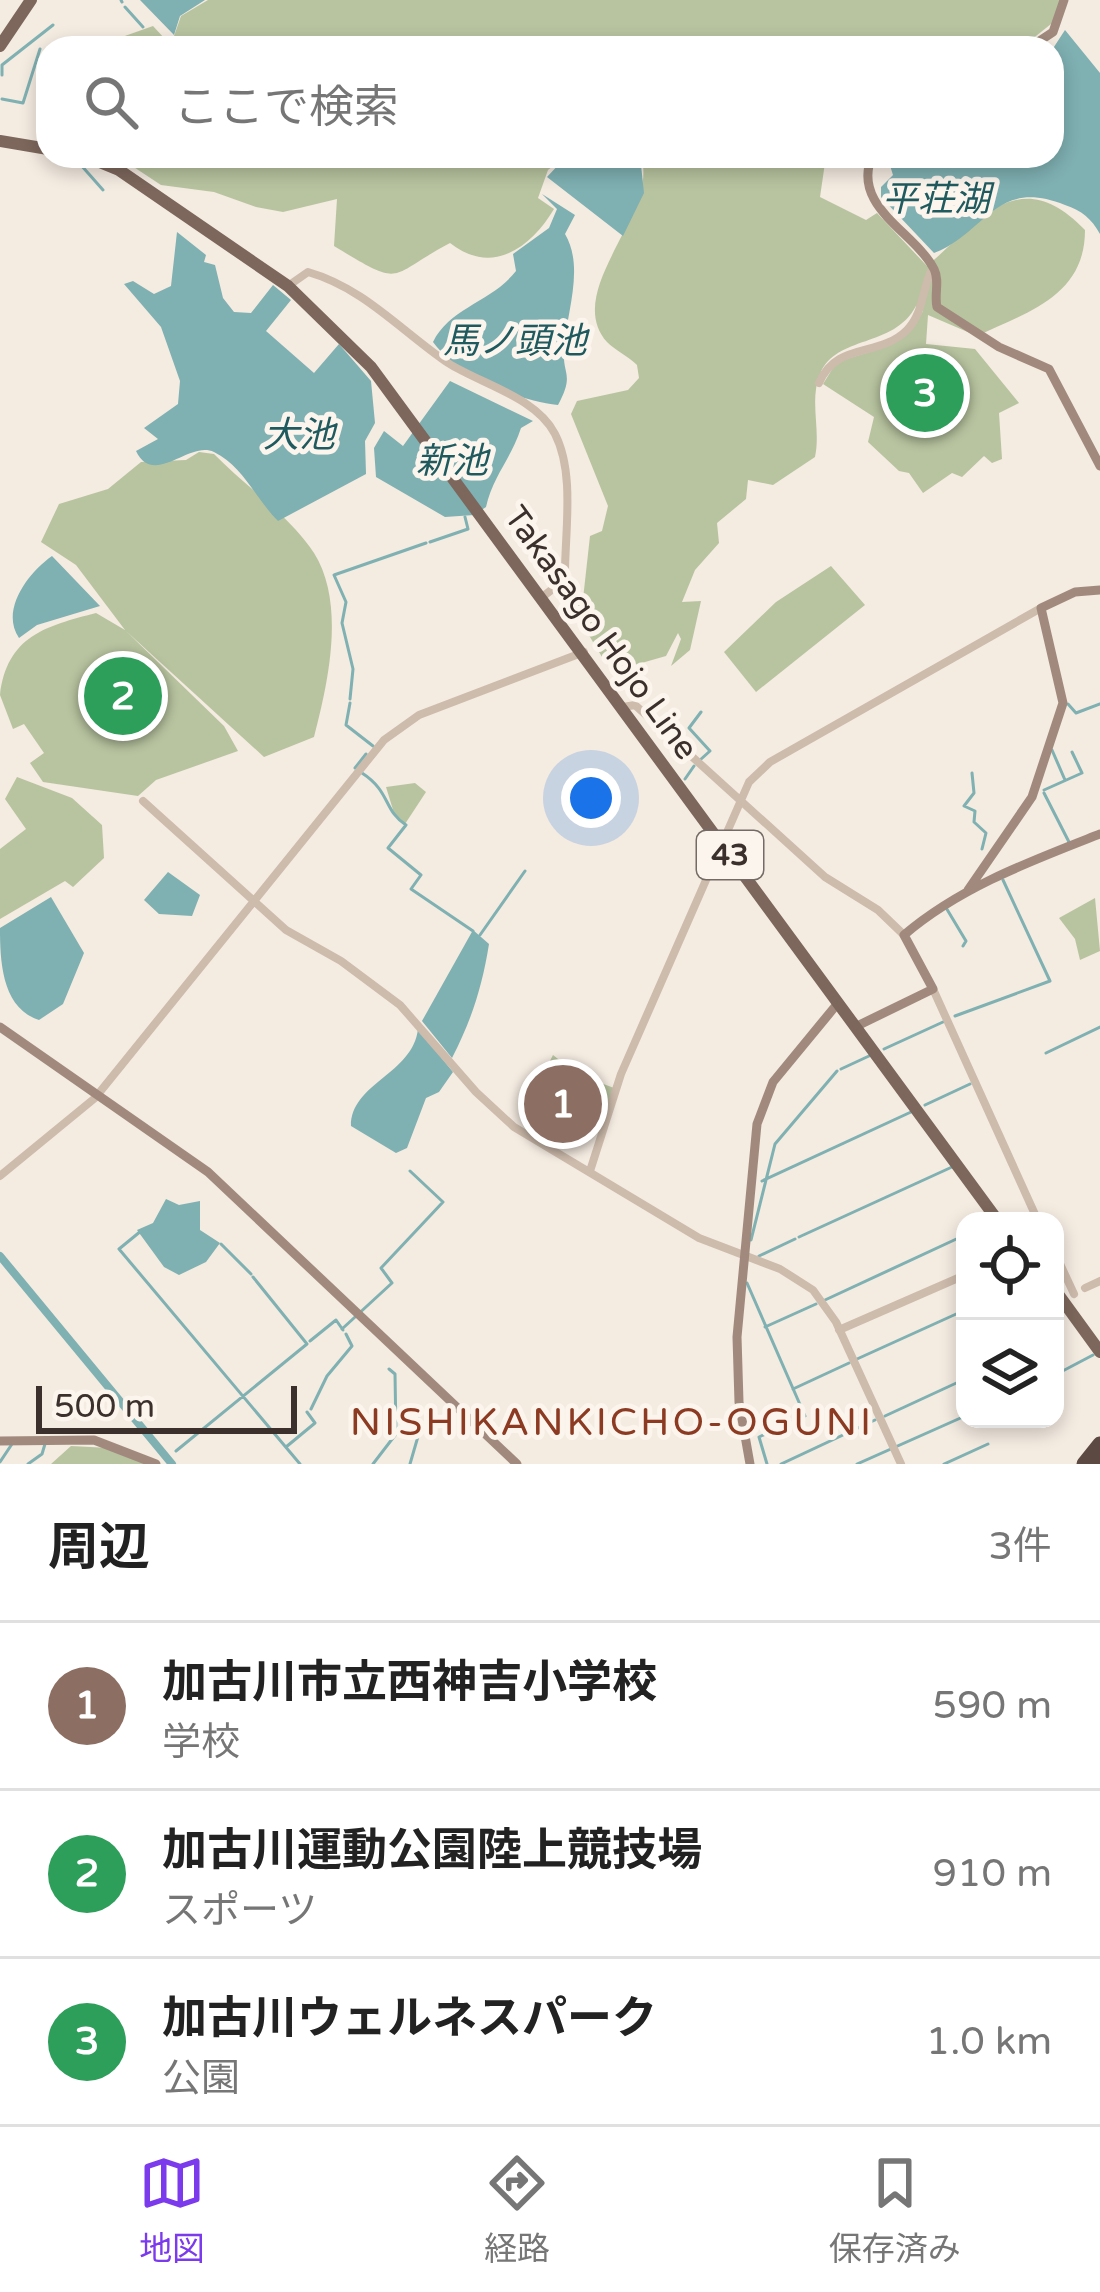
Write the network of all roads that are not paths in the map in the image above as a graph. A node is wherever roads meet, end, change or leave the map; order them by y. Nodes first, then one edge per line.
1 (31, 0) edge
2 (1064, 0) edge
3 (1047, 36) edge
4 (0, 46) edge
5 (0, 142) edge
6 (36, 147) edge
7 (114, 168) edge
8 (869, 168) edge
9 (932, 282) junction
10 (290, 284) junction
11 (819, 383) dead end
12 (1100, 466) edge
13 (1100, 590) edge
14 (543, 596) junction
15 (1041, 608) junction
16 (582, 653) junction
17 (624, 707) junction
18 (738, 799) junction
19 (143, 801) dead end
20 (1100, 834) edge
21 (721, 839) junction
22 (968, 890) junction
23 (254, 901) junction
24 (904, 935) junction
25 (933, 989) junction
26 (838, 1003) junction
27 (857, 1026) junction
28 (0, 1027) edge
29 (98, 1094) junction
30 (590, 1171) junction
31 (0, 1176) edge
32 (994, 1212) edge
33 (1034, 1212) edge
34 (748, 1259) junction
35 (1064, 1272) edge
36 (956, 1279) edge
37 (1100, 1281) edge
38 (1085, 1288) dead end
39 (1074, 1294) dead end
40 (1064, 1307) edge
41 (839, 1330) junction
42 (1098, 1354) edge
43 (0, 1441) edge
44 (156, 1464) edge
45 (517, 1464) edge
46 (749, 1464) edge
47 (901, 1464) edge

1 - 4 main road
2 - 3 main road
5 - 6 main road
7 - 10 main road, 43
8 - 9 main road
9 - 11 street
9 - 12 main road
10 - 14 main road, Takasago Hojo Line / 43
10 - 14 street
13 - 15 main road
14 - 16 main road, Takasago Hojo Line / 43
15 - 18 street
15 - 22 main road
16 - 17 main road, Takasago Hojo Line / 43
16 - 23 street
17 - 18 street
17 - 21 main road, Takasago Hojo Line / 43
18 - 21 street
18 - 24 street
19 - 23 street
20 - 22 main road
21 - 26 main road, Takasago Hojo Line / 43
21 - 27 main road, Takasago Hojo Line / 43
21 - 30 street
22 - 24 main road
23 - 29 street
23 - 30 street
24 - 25 main road
25 - 27 main road
25 - 33 street
26 - 27 main road, Takasago Hojo Line / 43
26 - 34 main road
27 - 32 main road, Takasago Hojo Line / 43
28 - 29 main road
29 - 31 street
29 - 45 main road
30 - 34 street
34 - 41 street
34 - 46 main road
35 - 39 street
36 - 41 street
37 - 38 street
40 - 42 main road
41 - 47 street
43 - 44 main road

